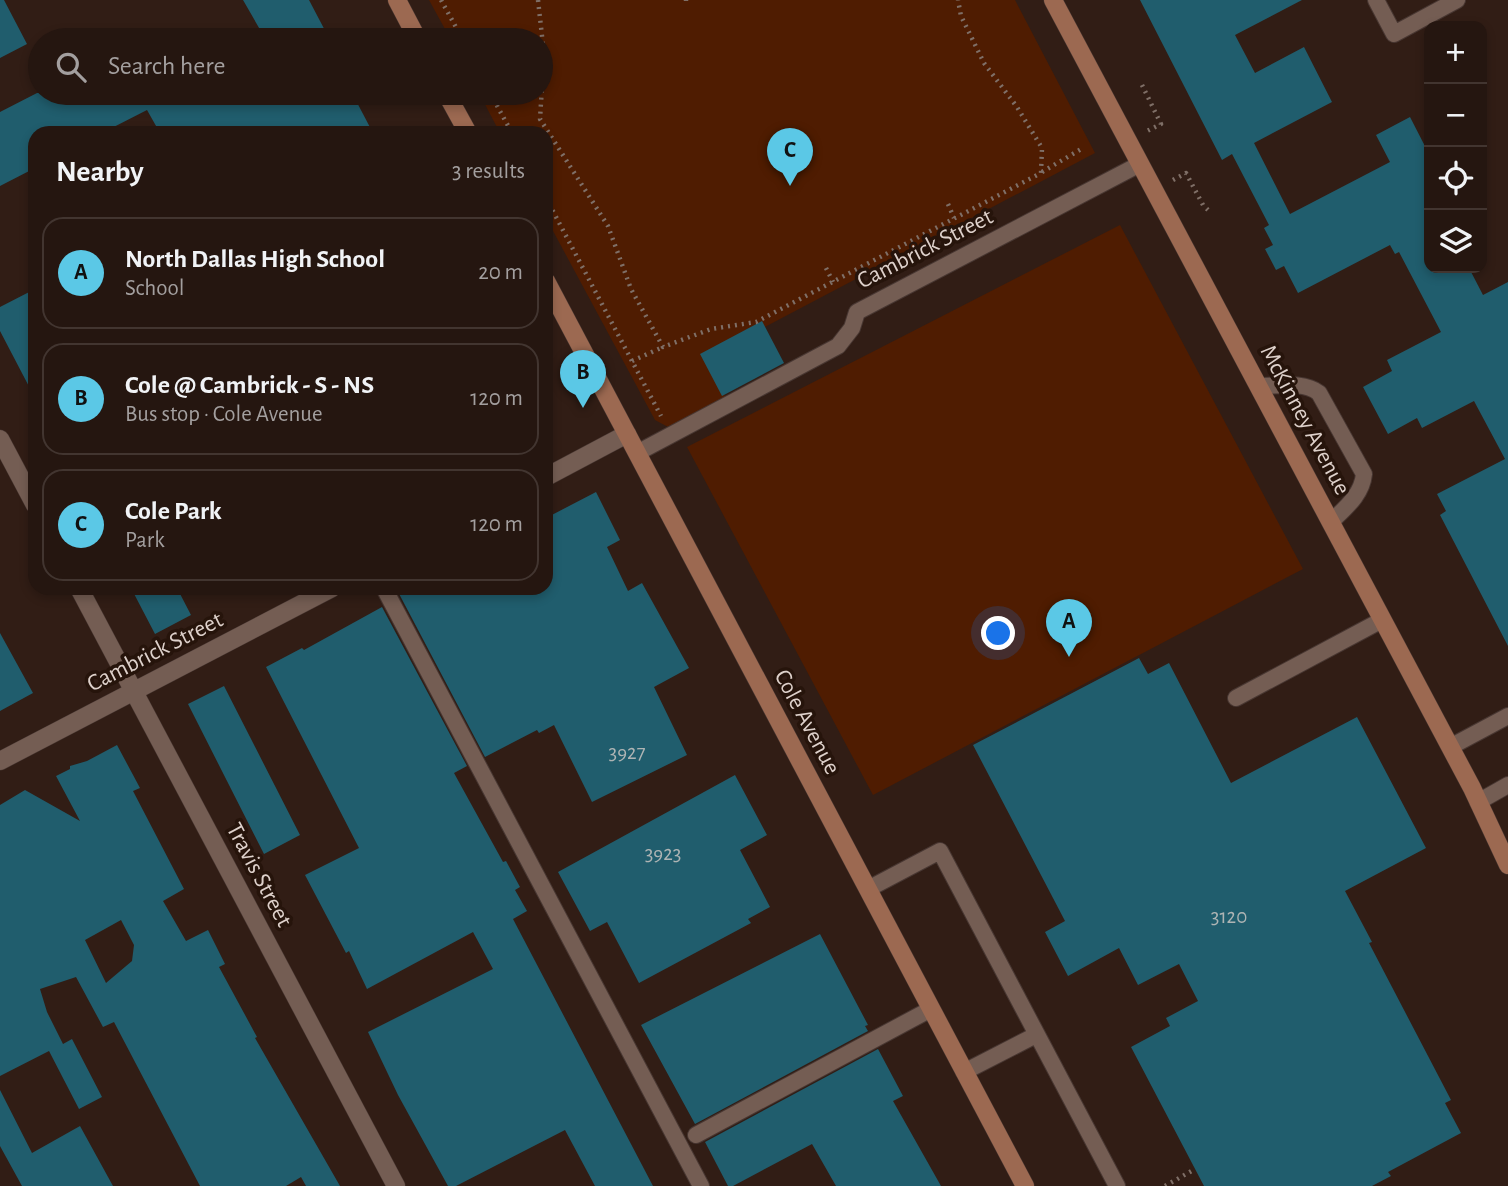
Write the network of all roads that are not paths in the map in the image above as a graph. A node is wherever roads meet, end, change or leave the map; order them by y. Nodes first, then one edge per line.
1 (397, 0) edge
2 (1053, 0) edge
3 (1376, 0) edge
4 (1457, 0) edge
5 (412, 28) edge
6 (453, 105) edge
7 (464, 126) edge
8 (1140, 164) junction
9 (553, 294) edge
10 (1260, 386) junction
11 (628, 434) junction
12 (0, 439) edge
13 (637, 453) junction
14 (553, 473) edge
15 (28, 492) edge
16 (1331, 522) junction
17 (83, 595) edge
18 (319, 595) edge
19 (388, 595) edge
20 (1382, 620) junction
21 (134, 691) junction
22 (1236, 698) dead end
23 (1508, 716) edge
24 (1450, 747) junction
25 (0, 761) edge
26 (1508, 785) edge
27 (1478, 802) junction
28 (1508, 865) edge
29 (868, 889) junction
30 (931, 1009) junction
31 (1036, 1035) junction
32 (964, 1072) junction
33 (696, 1135) dead end
34 (396, 1186) edge
35 (701, 1186) edge
36 (1025, 1186) edge
37 (1117, 1186) edge

1 - 5 street
2 - 8 street, McKinney Avenue
3 - 4 lane
6 - 7 street
8 - 10 street, McKinney Avenue
8 - 13 lane, Cambrick Street
9 - 11 street, Cole Avenue
10 - 16 street, McKinney Avenue
10 - 16 lane
11 - 13 street, Cole Avenue
11 - 14 street
12 - 15 street
13 - 29 street, Cole Avenue
16 - 20 street, McKinney Avenue
17 - 21 street, Travis Street
18 - 21 street, Cambrick Street
19 - 35 lane
20 - 22 lane
20 - 24 street, McKinney Avenue
21 - 25 street, Cambrick Street
21 - 34 street, Travis Street
23 - 24 lane
24 - 27 street, McKinney Avenue
26 - 27 lane
27 - 28 street, McKinney Avenue
29 - 30 street, Cole Avenue
29 - 31 lane
30 - 32 street, Cole Avenue
30 - 33 lane
31 - 32 lane
31 - 37 lane
32 - 36 street, Cole Avenue

